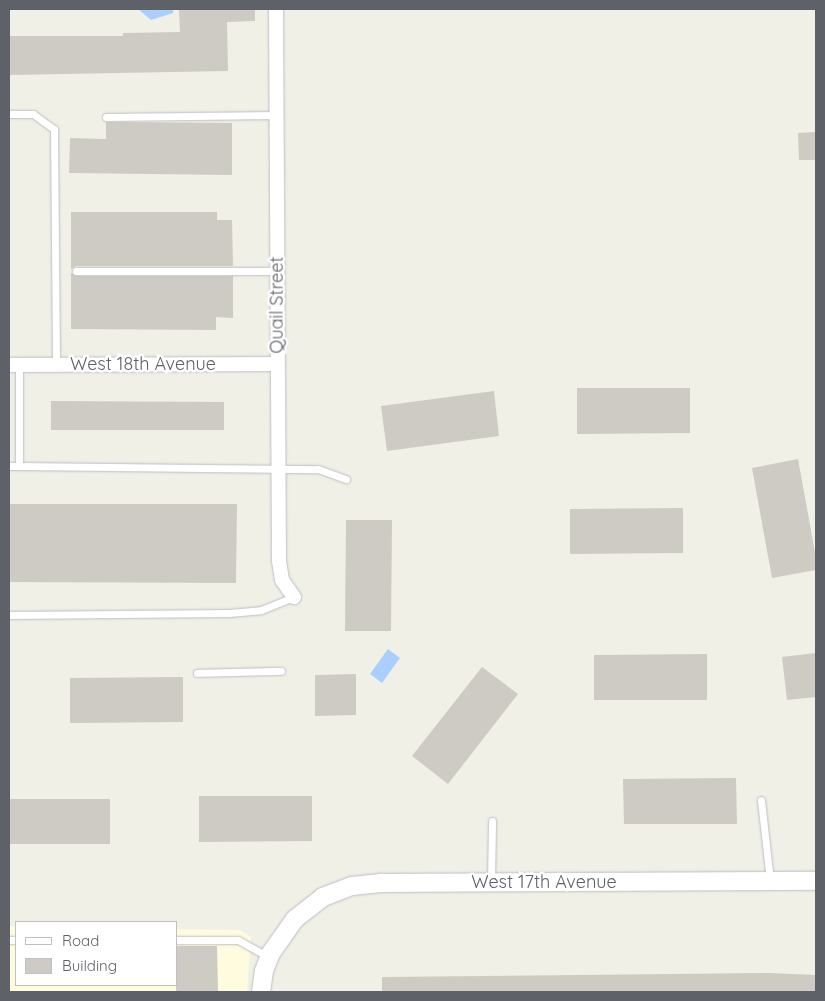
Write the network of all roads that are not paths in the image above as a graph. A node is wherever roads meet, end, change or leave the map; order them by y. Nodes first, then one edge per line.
1 (276, 9) edge
2 (9, 114) edge
3 (277, 116) junction
4 (106, 117) dead end
5 (76, 271) dead end
6 (277, 271) junction
7 (277, 364) junction
8 (14, 365) edge
9 (56, 365) junction
10 (9, 466) edge
11 (19, 466) junction
12 (279, 468) junction
13 (346, 479) dead end
14 (294, 597) joint
15 (9, 615) edge
16 (281, 672) dead end
17 (197, 674) dead end
18 (761, 800) dead end
19 (492, 821) dead end
20 (770, 881) junction
21 (816, 881) edge
22 (491, 882) junction
23 (178, 940) edge
24 (269, 957) junction
25 (261, 992) edge

1 - 3 street, Quail Street
2 - 9 lane
3 - 4 lane
3 - 6 street, Quail Street
5 - 6 lane
6 - 7 street, Quail Street
7 - 9 street, West 18th Avenue
7 - 12 street, Quail Street
8 - 9 street, West 18th Avenue
8 - 11 lane
10 - 11 lane
11 - 12 lane
12 - 13 lane
12 - 14 street, Quail Street
14 - 15 lane
16 - 17 lane
18 - 20 lane
19 - 22 lane
20 - 21 street, West 17th Avenue
20 - 22 street, West 17th Avenue
22 - 24 street, West 17th Avenue
23 - 24 lane
24 - 25 street

